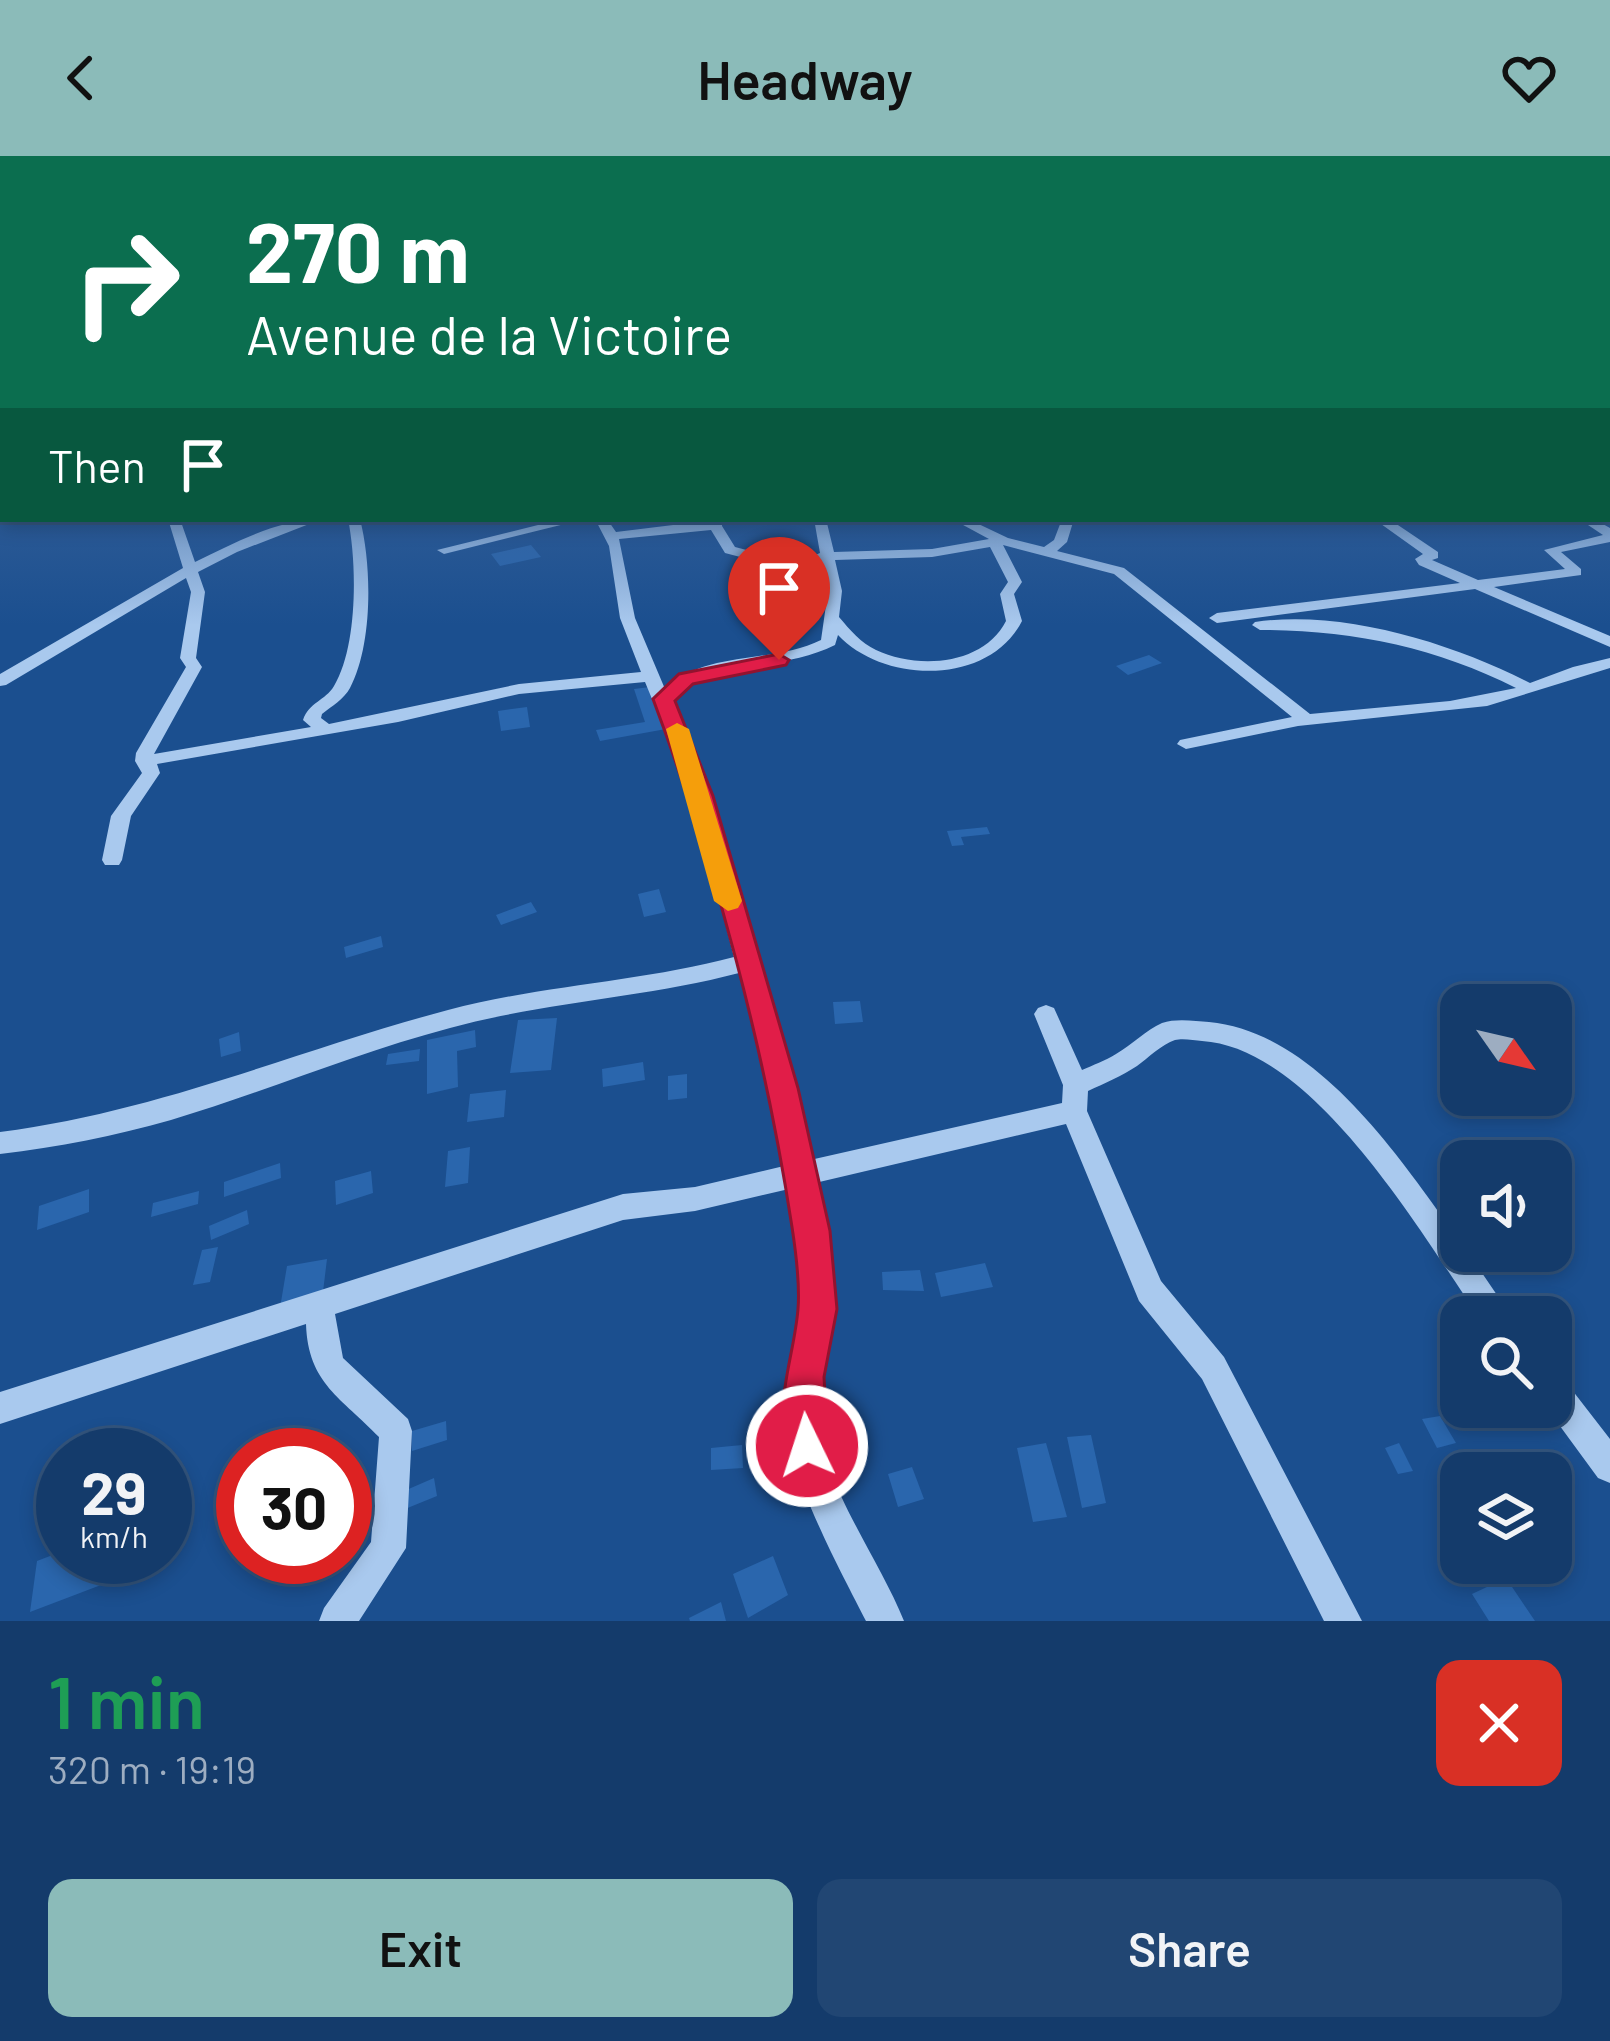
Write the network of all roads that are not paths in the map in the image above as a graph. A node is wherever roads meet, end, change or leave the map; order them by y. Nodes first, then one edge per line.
1 (175, 522) edge
2 (305, 522) edge
3 (355, 522) edge
4 (566, 522) edge
5 (603, 522) edge
6 (716, 522) edge
7 (820, 522) edge
8 (963, 522) edge
9 (1067, 522) edge
10 (1384, 522) edge
11 (614, 536) junction
12 (1610, 536) edge
13 (999, 542) junction
14 (444, 550) dead end
15 (1044, 554) junction
16 (826, 556) junction
17 (188, 570) junction
18 (1479, 586) junction
19 (1177, 612) junction
20 (1217, 617) junction
21 (832, 618) junction
22 (1610, 641) edge
23 (1610, 663) edge
24 (0, 681) edge
25 (658, 688) junction
26 (1528, 688) junction
27 (1308, 721) junction
28 (322, 727) junction
29 (1186, 744) dead end
30 (144, 761) junction
31 (112, 860) dead end
32 (744, 963) junction
33 (1046, 1015) dead end
34 (1075, 1098) junction
35 (0, 1143) edge
36 (798, 1174) junction
37 (1482, 1296) edge
38 (320, 1308) junction
39 (0, 1408) edge
40 (1572, 1416) edge
41 (1610, 1466) edge
42 (337, 1621) edge
43 (886, 1621) edge
44 (1344, 1621) edge

1 - 17 street
2 - 17 street
3 - 28 street
4 - 14 street
5 - 11 street
6 - 11 street
6 - 16 street
7 - 16 street
8 - 13 street
9 - 15 street
10 - 18 street
11 - 25 street
12 - 18 street
13 - 15 street
13 - 16 street
13 - 21 street
15 - 19 street
16 - 21 street
17 - 24 street
17 - 30 street
18 - 20 street
18 - 22 street
19 - 20 street
19 - 27 street
20 - 26 street
21 - 25 street
23 - 26 street
25 - 28 street
25 - 32 street
26 - 27 street
27 - 29 street
28 - 30 street
30 - 31 street
32 - 35 street
32 - 36 street
33 - 34 street
34 - 36 street
34 - 37 street
34 - 44 street
36 - 38 street
36 - 43 street
38 - 39 street
38 - 42 street
40 - 41 street

